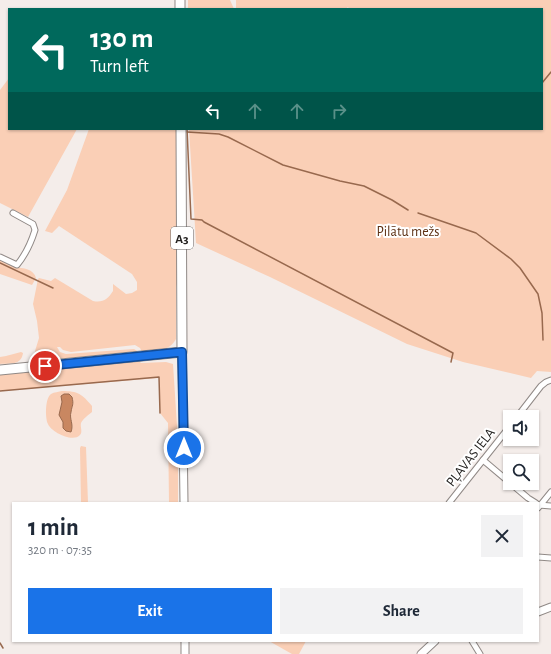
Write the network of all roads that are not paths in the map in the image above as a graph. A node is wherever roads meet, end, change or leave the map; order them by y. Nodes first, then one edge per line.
1 (181, 130) edge
2 (13, 213) dead end
3 (0, 257) edge
4 (182, 352) junction
5 (0, 370) edge
6 (551, 380) edge
7 (522, 410) edge
8 (503, 434) edge
9 (482, 460) junction
10 (551, 492) edge
11 (184, 502) edge
12 (450, 502) edge
13 (534, 502) edge
14 (539, 504) edge
15 (539, 505) edge
16 (551, 506) edge
17 (539, 557) edge
18 (551, 558) edge
19 (551, 607) edge
20 (539, 612) edge
21 (185, 642) edge
22 (434, 642) edge
23 (473, 642) edge
24 (185, 654) edge
25 (421, 654) edge
26 (480, 654) edge

1 - 4 highway, A3
2 - 3 street
4 - 5 highway
4 - 11 main road
6 - 7 street
8 - 9 street, PĻAVAS IELA
9 - 12 street, PĻAVAS IELA
9 - 13 street
10 - 14 street
15 - 16 street
17 - 18 street
19 - 20 main road
21 - 24 main road
22 - 25 main road
23 - 26 street

